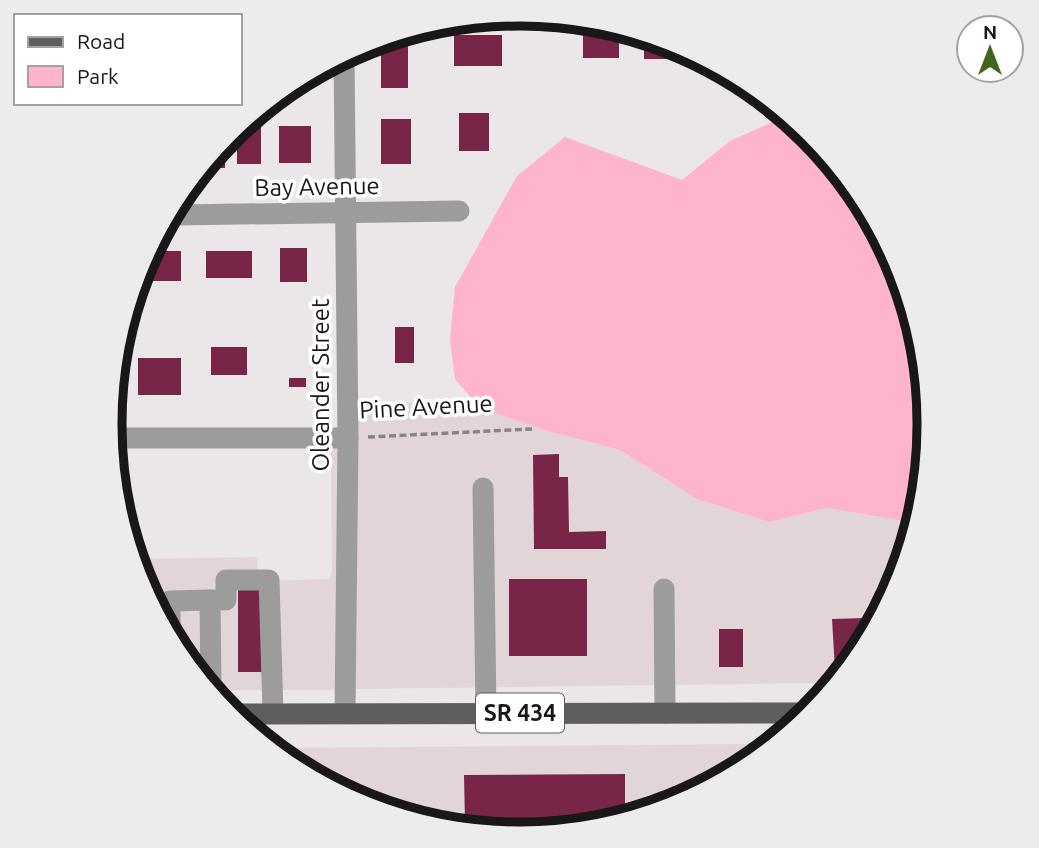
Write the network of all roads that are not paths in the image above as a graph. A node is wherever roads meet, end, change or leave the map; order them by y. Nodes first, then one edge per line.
1 (344, 67) edge
2 (459, 211) dead end
3 (347, 214) junction
4 (181, 215) edge
5 (123, 438) edge
6 (348, 438) junction
7 (483, 488) dead end
8 (664, 589) dead end
9 (218, 600) junction
10 (170, 613) edge
11 (209, 672) edge
12 (273, 713) junction
13 (345, 713) junction
14 (485, 713) junction
15 (665, 713) junction
16 (793, 713) edge
17 (247, 714) edge

1 - 3 street, Oleander Street
2 - 3 street, Bay Avenue
3 - 4 street, Bay Avenue
3 - 6 street, Oleander Street
5 - 6 street, Pine Avenue
6 - 13 street, Oleander Street
7 - 14 street
8 - 15 street
9 - 10 street
9 - 11 street
9 - 12 street
12 - 13 main road, SR 434
12 - 17 main road, SR 434
13 - 14 main road, SR 434
14 - 15 main road, SR 434
15 - 16 main road, SR 434

